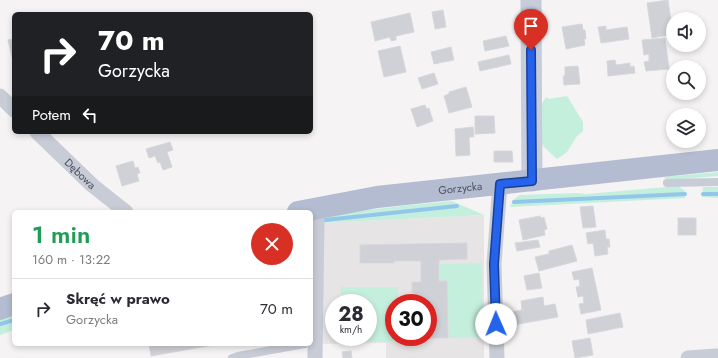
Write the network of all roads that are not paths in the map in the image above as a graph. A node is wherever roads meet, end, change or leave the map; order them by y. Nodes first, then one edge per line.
1 (531, 0) edge
2 (0, 96) edge
3 (12, 108) edge
4 (39, 134) edge
5 (718, 160) edge
6 (532, 181) junction
7 (718, 182) edge
8 (667, 183) dead end
9 (500, 184) junction
10 (123, 210) edge
11 (306, 210) edge
12 (313, 216) edge
13 (313, 290) edge
14 (12, 305) edge
15 (0, 309) edge
16 (293, 346) edge
17 (311, 346) edge
18 (716, 356) dead end
19 (232, 358) edge
20 (315, 358) edge
21 (497, 358) edge
22 (688, 358) edge

1 - 6 street
2 - 3 street
4 - 10 street, Dębowa
5 - 6 main road, Gorzycka
6 - 9 main road, Gorzycka
7 - 8 lane
9 - 11 main road, Gorzycka
9 - 21 street
12 - 13 street
14 - 15 main road
16 - 19 lane
17 - 20 street
18 - 22 street

